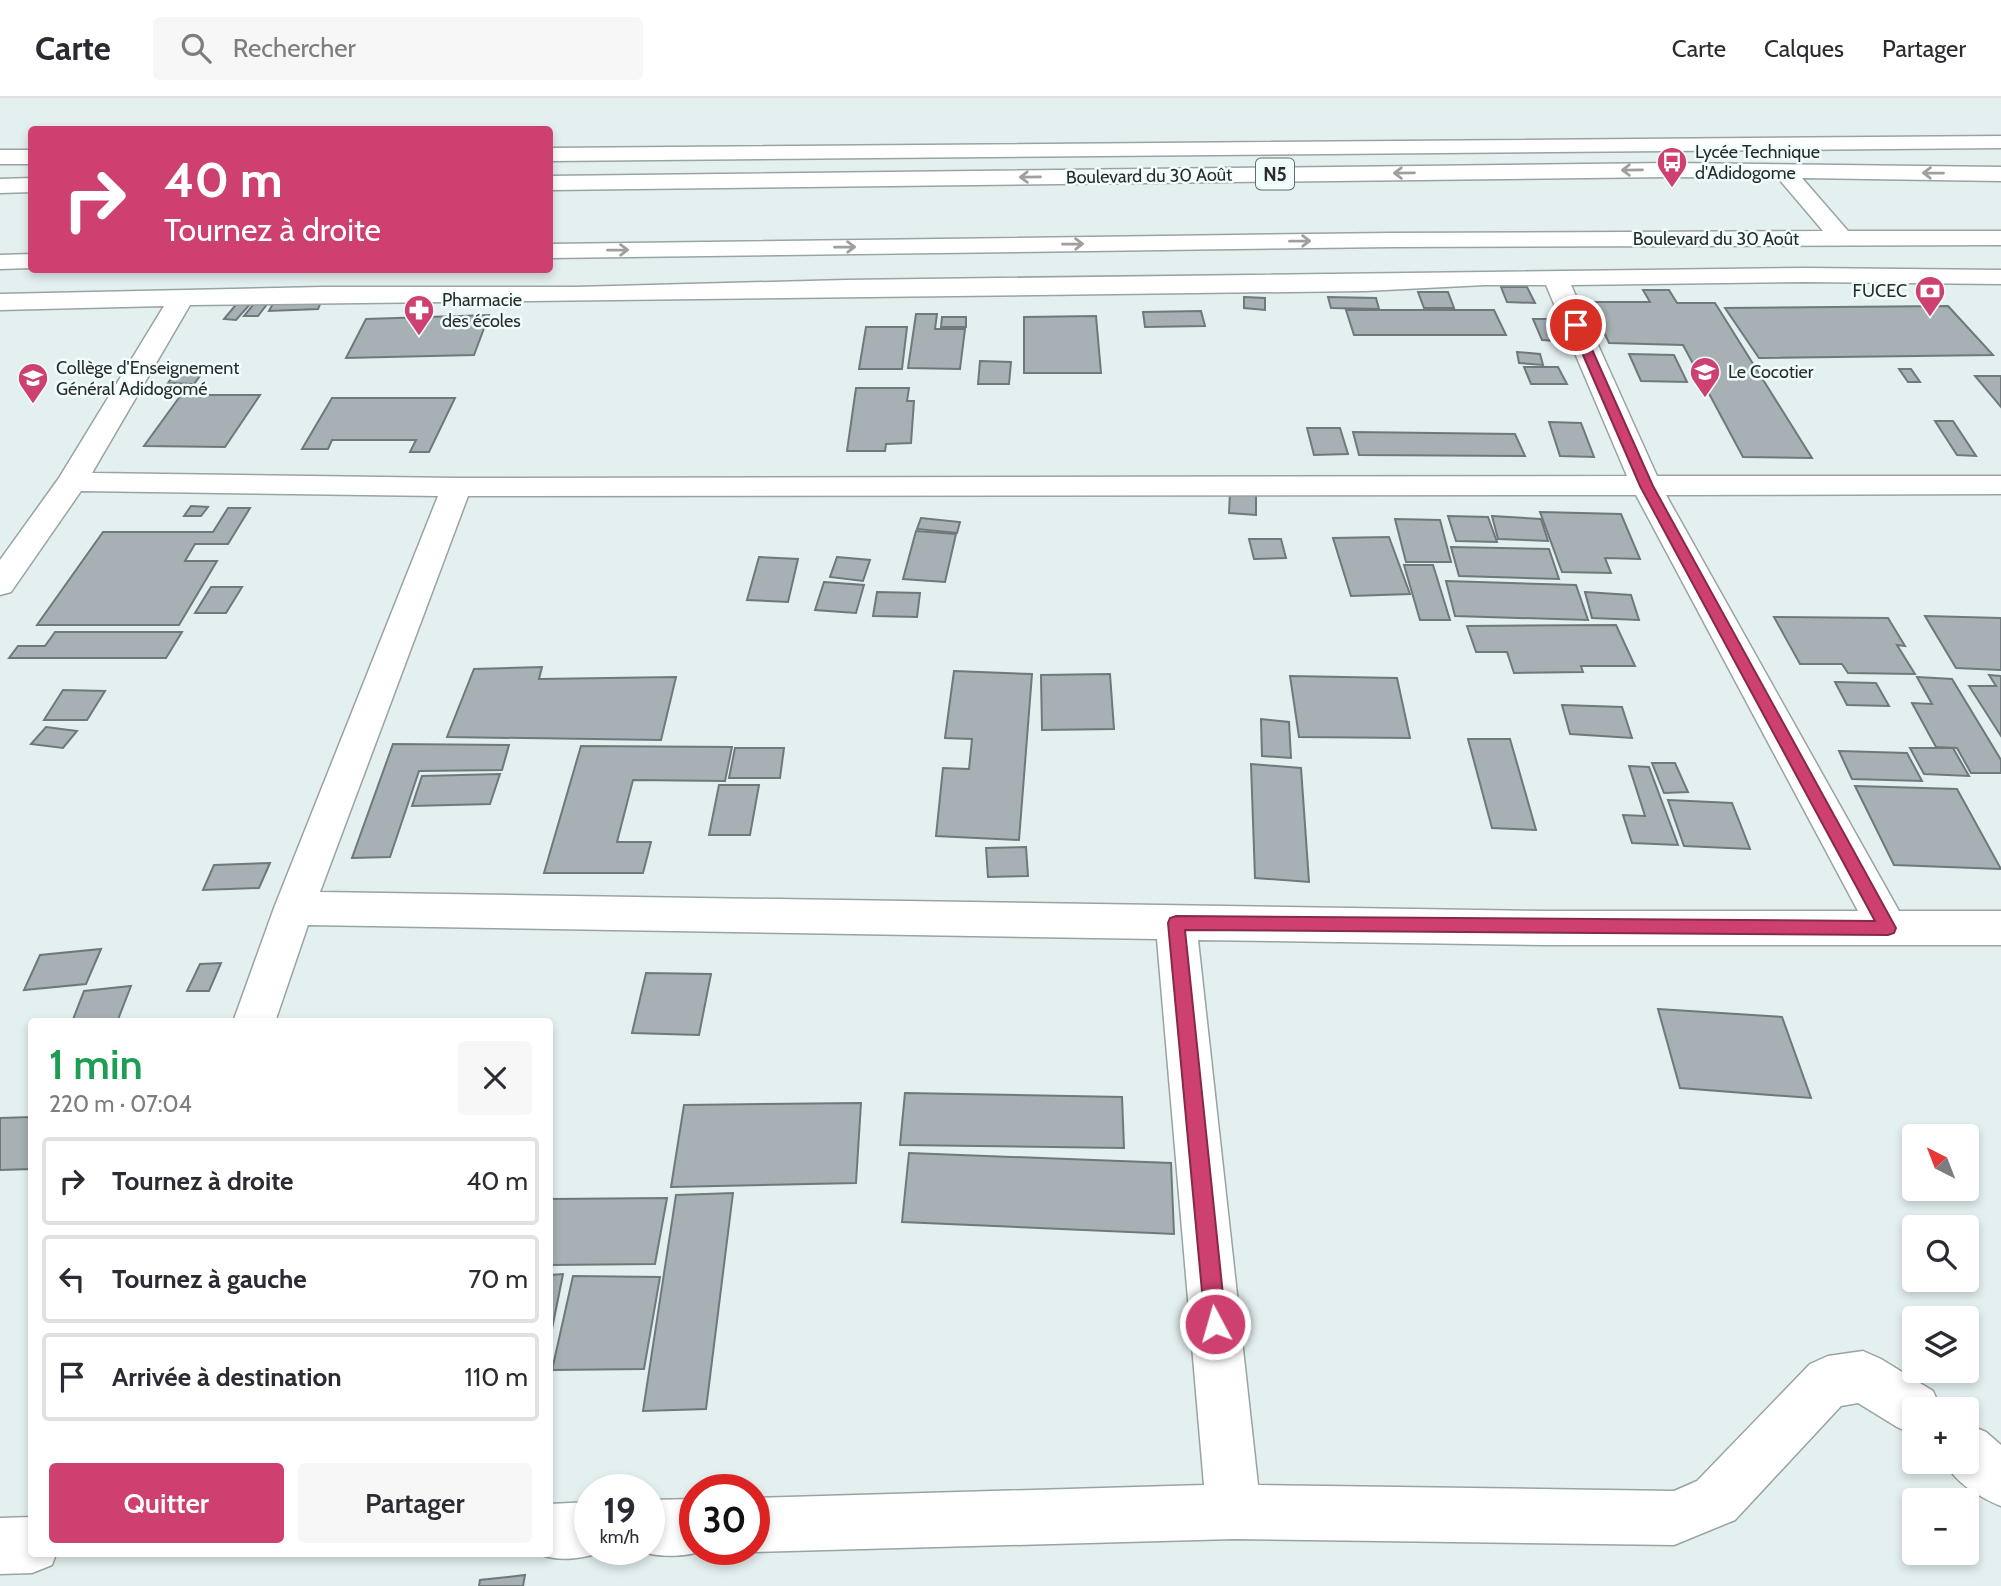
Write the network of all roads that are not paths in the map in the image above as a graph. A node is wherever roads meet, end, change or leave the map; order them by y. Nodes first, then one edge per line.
1 (2001, 142) edge
2 (553, 155) edge
3 (0, 157) edge
4 (28, 157) edge
5 (1784, 171) junction
6 (2001, 174) edge
7 (553, 183) edge
8 (0, 186) edge
9 (28, 186) edge
10 (2001, 238) edge
11 (1842, 239) junction
12 (553, 251) edge
13 (28, 261) edge
14 (0, 262) edge
15 (2001, 277) edge
16 (1556, 279) junction
17 (181, 299) junction
18 (0, 302) edge
19 (72, 482) junction
20 (2001, 485) edge
21 (1646, 486) junction
22 (457, 487) junction
23 (0, 584) edge
24 (294, 908) junction
25 (1176, 923) junction
26 (1888, 928) junction
27 (2001, 928) edge
28 (255, 1018) edge
29 (1902, 1401) edge
30 (1979, 1461) edge
31 (2001, 1479) edge
32 (1234, 1512) junction
33 (770, 1525) edge
34 (574, 1530) edge
35 (553, 1531) edge
36 (28, 1545) edge
37 (0, 1546) edge

1 - 2 main road
3 - 4 main road
6 -> 5 main road, Boulevard du 30 Août / N5
5 -> 7 main road, Boulevard du 30 Août / N5
5 - 11 main road
8 - 9 main road
10 - 11 main road, Boulevard du 30 Août
12 -> 11 main road, Boulevard du 30 Août
13 - 14 main road
15 - 16 main road
16 - 17 main road
16 - 21 main road
17 - 18 main road
17 - 19 main road
19 - 22 main road
19 - 23 main road
20 - 21 main road
21 - 22 main road
21 - 26 main road
22 - 24 main road
24 - 25 main road
24 - 28 main road
25 - 26 main road
25 - 32 main road
26 - 27 main road
29 - 32 main road
30 - 31 main road
32 - 33 main road
34 - 35 main road
36 - 37 main road

